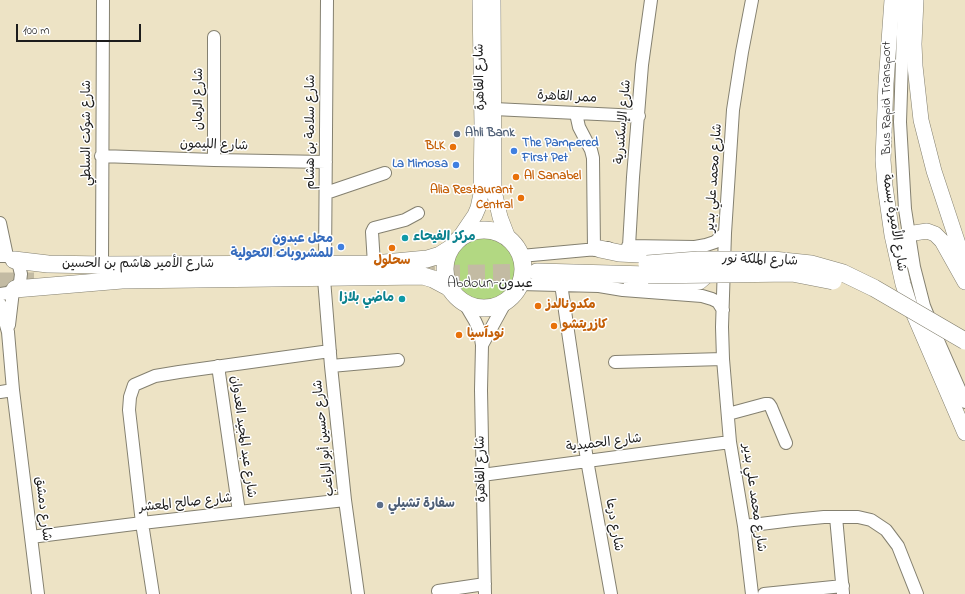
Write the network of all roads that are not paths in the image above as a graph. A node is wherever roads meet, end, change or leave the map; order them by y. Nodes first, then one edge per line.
1 (103, 0) edge
2 (327, 0) edge
3 (480, 0) edge
4 (493, 0) edge
5 (651, 0) edge
6 (752, 0) edge
7 (892, 0) edge
8 (904, 0) edge
9 (916, 0) edge
10 (214, 37) dead end
11 (494, 109) junction
12 (577, 113) junction
13 (639, 116) junction
14 (102, 156) junction
15 (214, 160) junction
16 (326, 162) junction
17 (385, 173) dead end
18 (326, 193) junction
19 (480, 201) junction
20 (496, 203) junction
21 (418, 213) dead end
22 (0, 223) edge
23 (725, 233) junction
24 (910, 236) junction
25 (508, 238) junction
26 (454, 245) junction
27 (597, 250) junction
28 (624, 250) junction
29 (521, 256) junction
30 (7, 257) edge
31 (698, 260) junction
32 (48, 264) junction
33 (374, 264) junction
34 (965, 264) edge
35 (102, 265) junction
36 (537, 268) tunnel mouth
37 (324, 272) junction
38 (643, 275) junction
39 (965, 282) edge
40 (520, 284) junction
41 (561, 284) junction
42 (903, 284) junction
43 (599, 286) junction
44 (41, 287) junction
45 (451, 290) junction
46 (9, 291) edge
47 (505, 303) junction
48 (0, 304) edge
49 (465, 304) junction
50 (723, 310) junction
51 (8, 332) junction
52 (965, 341) edge
53 (482, 345) junction
54 (965, 350) edge
55 (330, 351) junction
56 (723, 359) junction
57 (398, 360) dead end
58 (616, 362) dead end
59 (218, 366) junction
60 (331, 366) junction
61 (13, 390) junction
62 (0, 392) edge
63 (948, 396) junction
64 (965, 403) edge
65 (728, 414) junction
66 (965, 433) edge
67 (730, 442) junction
68 (786, 443) dead end
69 (587, 460) junction
70 (482, 475) junction
71 (345, 500) junction
72 (239, 512) junction
73 (836, 517) junction
74 (142, 523) junction
75 (744, 526) junction
76 (31, 538) junction
77 (485, 589) edge
78 (843, 590) edge
79 (438, 591) dead end
80 (38, 594) edge
81 (153, 594) edge
82 (358, 594) edge
83 (612, 594) edge
84 (752, 594) edge
85 (764, 594) edge
86 (917, 594) edge

1 - 14 street, شارع شوكت السلطي
2 - 16 street, شارع سلامة بن هشام
3 - 19 main road, شارع القاهرة
4 - 11 main road, شارع القاهرة
5 - 13 street, شارع الإسكندرية
6 - 23 street, شارع محمد علي بدير
7 - 42 main road, شارع الأميرة بسمة
8 - 24 street, Bus Rapid Transport
9 - 34 main road
10 - 15 street, شارع الرمان
11 - 12 street, ممر القاهرة
11 - 20 main road, شارع القاهرة
12 - 13 street, ممر القاهرة
12 - 27 street
13 - 28 street, شارع الإسكندرية
14 - 15 street, شارع الليمون
14 - 35 street, شارع شوكت السلطي
15 - 16 street, شارع الليمون
16 - 18 street, شارع سلامة بن هشام
17 - 18 street
18 - 37 street, شارع سلامة بن هشام
19 - 20 main road
19 - 26 main road, شارع القاهرة
20 - 25 main road, شارع القاهرة
21 - 33 street
22 - 30 street, شارع دمشق
23 - 28 street, شارع الملكة نور
23 - 50 street, شارع محمد علي بدير
24 - 39 main road
24 - 42 main road
24 - 64 street, Bus Rapid Transport
25 - 26 highway
25 - 29 highway
26 - 33 highway, شارع الأمير هاشم بن الحسين
26 - 45 highway
27 - 28 highway
27 - 29 street
28 - 31 highway, bridge
29 - 40 highway
30 - 32 highway, شارع الأمير هاشم بن الحسين
30 - 46 street, شارع دمشق
31 - 38 highway, شارع الملكة نور, bridge
31 - 52 highway, شارع الملكة نور, bridge
32 - 35 highway, شارع الأمير هاشم بن الحسين
32 - 44 highway
33 - 37 highway, شارع الأمير هاشم بن الحسين
35 - 37 highway, شارع الأمير هاشم بن الحسين
36 - 38 highway, شارع الملكة نور
37 - 44 highway, شارع الأمير هاشم بن الحسين
37 - 45 highway, شارع الأمير هاشم بن الحسين
37 - 55 street, شارع حسين أبو الراغب
38 - 43 highway
38 - 54 highway, شارع الملكة نور, bridge
40 - 41 street
40 - 47 highway
41 - 43 street
41 - 69 street, شارع درعا
42 - 63 main road, شارع الأميرة بسمة
43 - 50 street
44 - 46 highway, شارع الأمير هاشم بن الحسين
45 - 49 highway
46 - 51 street, شارع دمشق
47 - 49 highway
47 - 53 street, شارع القاهرة
48 - 51 street, شارع دمشق
49 - 53 street, شارع القاهرة
50 - 56 street, شارع محمد علي بدير
51 - 61 street, شارع دمشق
53 - 70 street, شارع القاهرة
55 - 59 street, شارع عبد المجيد العدوان
55 - 60 street, شارع حسين أبو الراغب
56 - 58 street
56 - 65 street, شارع محمد علي بدير
57 - 60 street
59 - 72 street, شارع عبد المجيد العدوان
59 - 74 street, شارع عبد المجيد العدوان
60 - 71 street, شارع حسين أبو الراغب
61 - 62 street
61 - 76 street, شارع دمشق
63 - 64 main road
63 - 66 main road, شارع الأميرة بسمة
65 - 67 street, شارع محمد علي بدير
65 - 68 street
67 - 69 street, شارع الحميدية
67 - 75 street, شارع محمد علي بدير
69 - 70 street, شارع الحميدية
69 - 83 street, شارع درعا
70 - 77 street, شارع القاهرة
71 - 72 street, شارع صالح المعشر
71 - 82 street, شارع حسين أبو الراغب
72 - 74 street, شارع صالح المعشر
73 - 75 street
73 - 78 street
73 - 86 street
74 - 76 street, شارع صالح المعشر
74 - 81 street, شارع عبد المجيد العدوان
75 - 84 street, شارع محمد علي بدير
76 - 80 street, شارع دمشق
77 - 79 street
78 - 85 street

